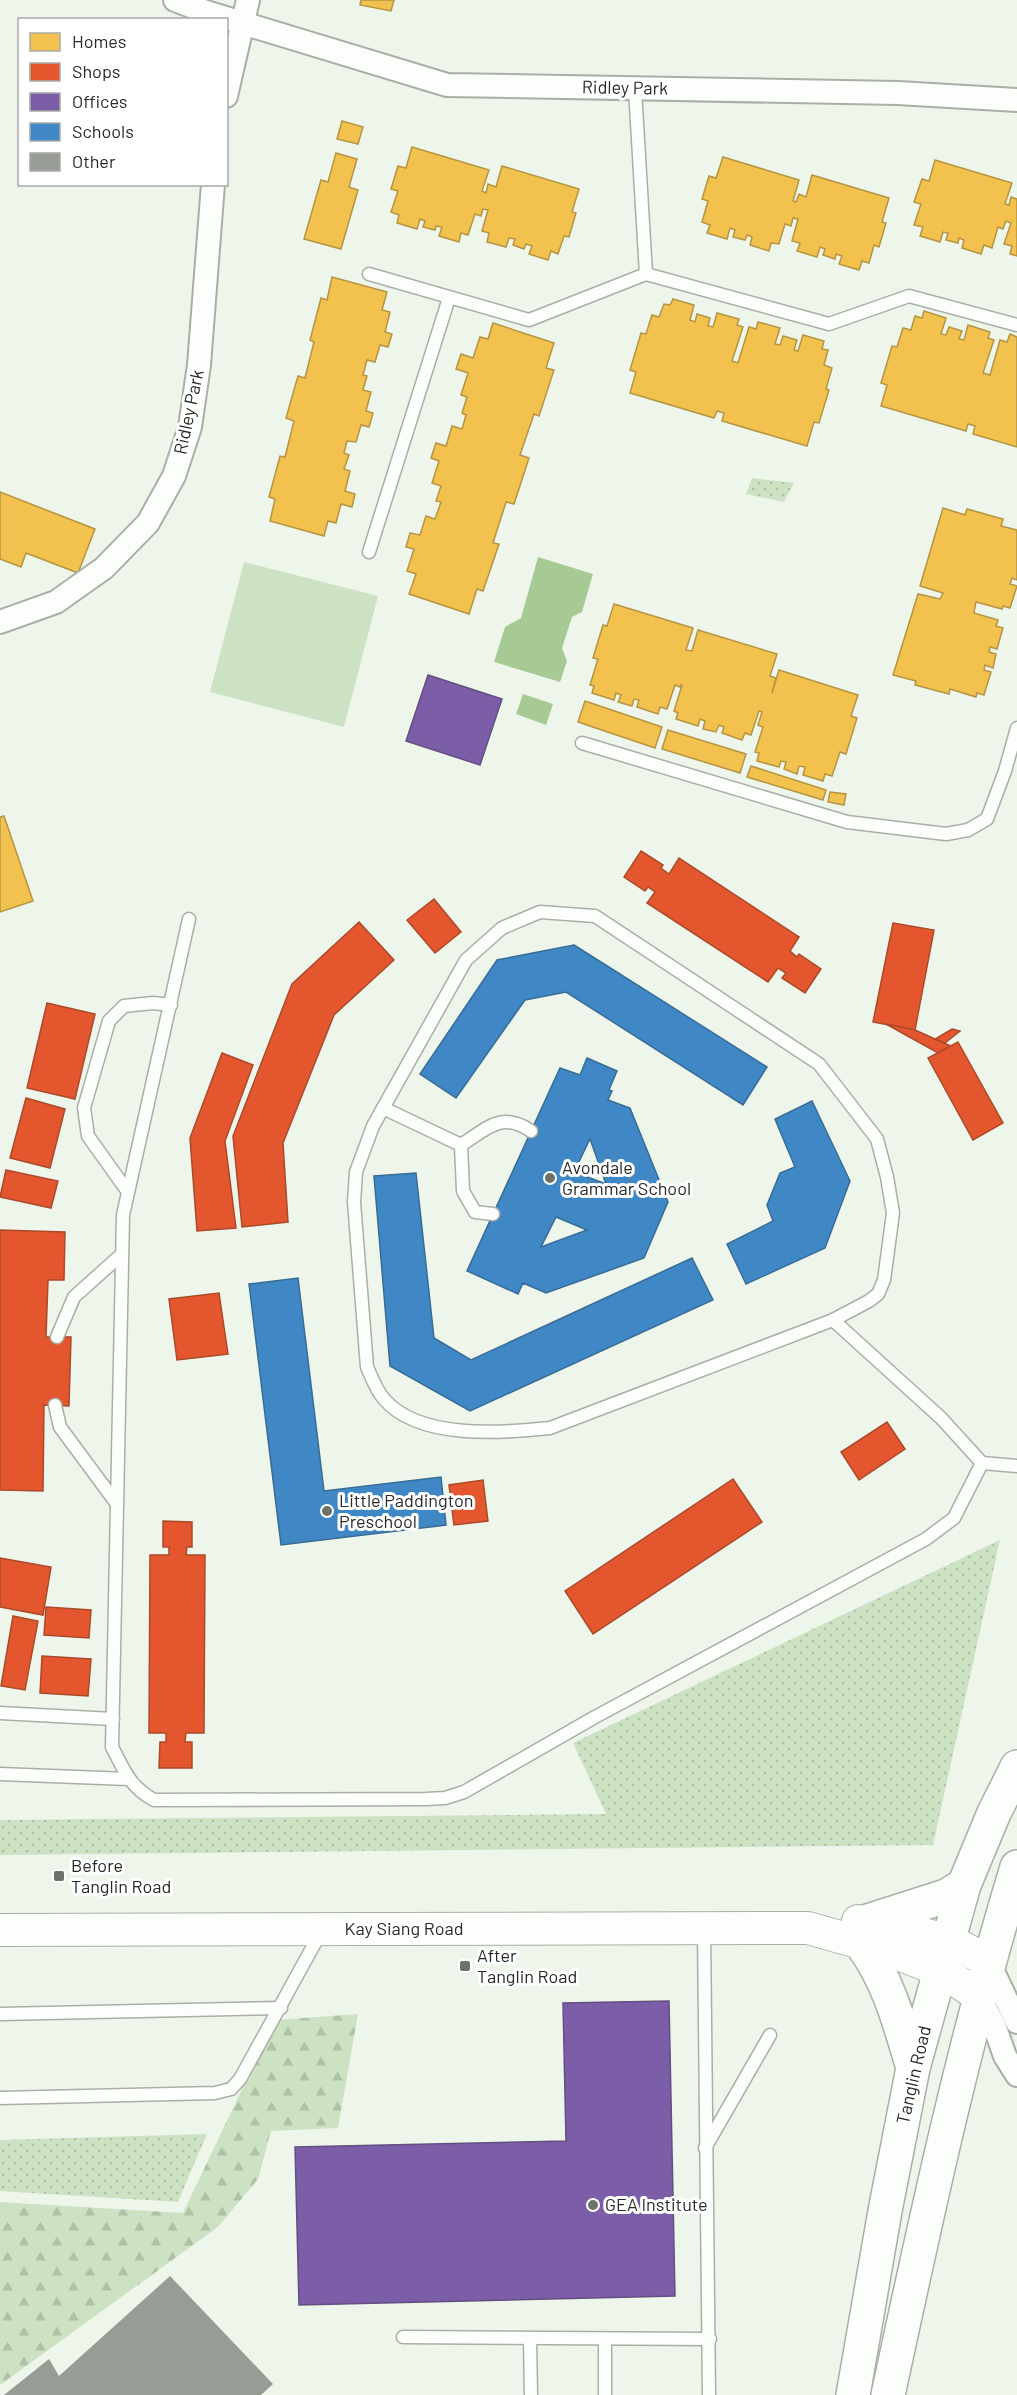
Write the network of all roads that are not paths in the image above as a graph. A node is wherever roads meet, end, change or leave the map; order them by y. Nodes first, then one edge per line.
1 (175, 0) edge
2 (245, 11) edge
3 (228, 87) edge
4 (635, 88) junction
5 (1017, 100) edge
6 (213, 186) edge
7 (369, 274) dead end
8 (646, 274) junction
9 (449, 298) junction
10 (1017, 325) edge
11 (369, 552) dead end
12 (0, 622) edge
13 (1017, 728) edge
14 (582, 743) dead end
15 (189, 919) dead end
16 (171, 1005) junction
17 (383, 1108) junction
18 (531, 1131) dead end
19 (461, 1145) junction
20 (128, 1192) junction
21 (493, 1214) dead end
22 (122, 1254) junction
23 (833, 1320) junction
24 (57, 1337) dead end
25 (55, 1405) dead end
26 (982, 1464) junction
27 (1017, 1466) edge
28 (117, 1504) junction
29 (0, 1713) edge
30 (113, 1719) junction
31 (1017, 1767) edge
32 (0, 1774) edge
33 (128, 1779) junction
34 (1017, 1867) edge
35 (964, 1885) junction
36 (704, 1928) junction
37 (322, 1929) junction
38 (0, 1930) edge
39 (865, 1933) junction
40 (946, 1956) junction
41 (988, 1961) junction
42 (979, 1996) junction
43 (281, 2008) junction
44 (0, 2014) edge
45 (1017, 2022) edge
46 (770, 2035) dead end
47 (913, 2068) junction
48 (1017, 2075) edge
49 (0, 2098) edge
50 (705, 2149) junction
51 (403, 2337) dead end
52 (530, 2339) junction
53 (710, 2339) junction
54 (605, 2340) junction
55 (531, 2395) edge
56 (604, 2395) edge
57 (709, 2395) edge
58 (852, 2395) edge
59 (888, 2395) edge

1 - 2 street, Ridley Park
2 - 3 street
2 - 4 street, Ridley Park
4 - 5 street, Ridley Park
4 - 8 lane
6 - 12 street, Ridley Park
7 - 9 lane
8 - 9 lane
8 - 10 lane
9 - 11 lane
13 - 14 lane
15 - 16 lane
16 - 20 lane
16 - 20 lane
17 - 19 lane
17 - 23 lane
17 - 23 lane
18 - 19 lane
19 - 21 lane
20 - 22 lane
22 - 24 lane
22 - 28 lane
23 - 26 lane
25 - 28 lane
26 - 27 lane
26 - 33 lane
28 - 30 lane
29 - 30 lane
30 - 33 lane
31 - 35 main road, Tanglin Road
32 - 33 lane
34 - 41 main road
35 - 39 main road
35 - 40 main road, Tanglin Road
36 - 37 street, Kay Siang Road
36 - 39 street, Kay Siang Road
36 - 50 lane
37 - 38 street, Kay Siang Road
37 - 43 lane
39 - 40 street, Kay Siang Road
39 - 47 main road
40 - 41 street
40 - 42 street
40 - 47 main road, Tanglin Road
41 - 42 main road
41 - 45 street
42 - 48 street
42 - 59 main road
43 - 44 lane
43 - 49 lane
46 - 50 lane
47 - 58 main road, Tanglin Road
50 - 53 lane
51 - 52 lane
52 - 54 lane
52 - 55 lane
53 - 54 lane
53 - 57 lane
54 - 56 lane

